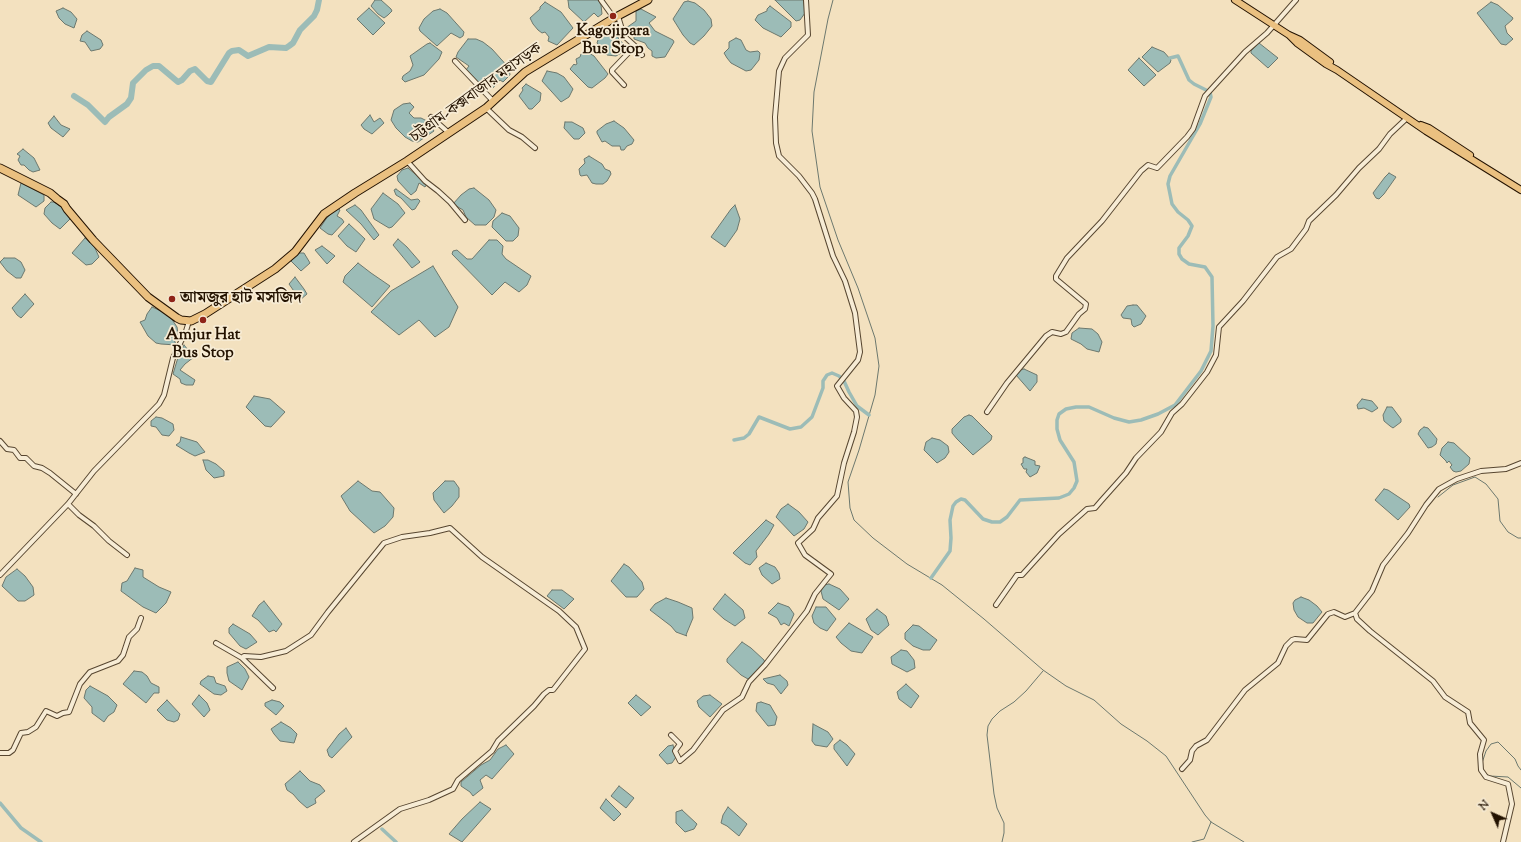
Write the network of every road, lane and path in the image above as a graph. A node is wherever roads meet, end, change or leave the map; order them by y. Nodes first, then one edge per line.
1 (601, 0) edge
2 (648, 0) edge
3 (806, 0) edge
4 (1235, 0) edge
5 (1296, 0) edge
6 (616, 17) junction
7 (1274, 25) junction
8 (635, 46) junction
9 (642, 55) dead end
10 (455, 62) dead end
11 (624, 86) dead end
12 (493, 101) junction
13 (486, 108) junction
14 (431, 117) dead end
15 (1407, 118) junction
16 (449, 133) junction
17 (535, 148) dead end
18 (407, 161) junction
19 (0, 168) edge
20 (1521, 190) edge
21 (465, 220) dead end
22 (189, 321) junction
23 (987, 412) dead end
24 (0, 441) edge
25 (1521, 463) edge
26 (76, 494) junction
27 (68, 504) junction
28 (127, 555) dead end
29 (0, 575) edge
30 (996, 604) dead end
31 (1355, 613) junction
32 (141, 618) dead end
33 (216, 643) dead end
34 (242, 658) junction
35 (273, 688) dead end
36 (671, 735) dead end
37 (0, 753) edge
38 (1182, 769) dead end
39 (354, 842) edge
40 (1503, 842) edge

1 - 6 street
2 - 6 highway, চট্টগ্রাম-কক্সবাজার মহাসড়ক
3 - 36 street
4 - 7 main road
5 - 7 street
6 - 8 street
6 - 12 highway, চট্টগ্রাম-কক্সবাজার মহাসড়ক
7 - 15 main road
7 - 23 street
8 - 9 street
8 - 11 street
10 - 12 street
12 - 13 highway, চট্টগ্রাম-কক্সবাজার মহাসড়ক
13 - 16 highway, চট্টগ্রাম-কক্সবাজার মহাসড়ক
13 - 17 street
14 - 16 street
15 - 20 main road
15 - 30 street
16 - 18 highway, চট্টগ্রাম-কক্সবাজার মহাসড়ক
18 - 21 street
18 - 22 highway, চট্টগ্রাম-কক্সবাজার মহাসড়ক
19 - 22 highway
22 - 26 street
24 - 26 street
25 - 31 street
26 - 27 street
27 - 28 street
27 - 29 street
31 - 38 street
31 - 40 street
32 - 37 street
33 - 34 street
34 - 35 street
34 - 39 street

